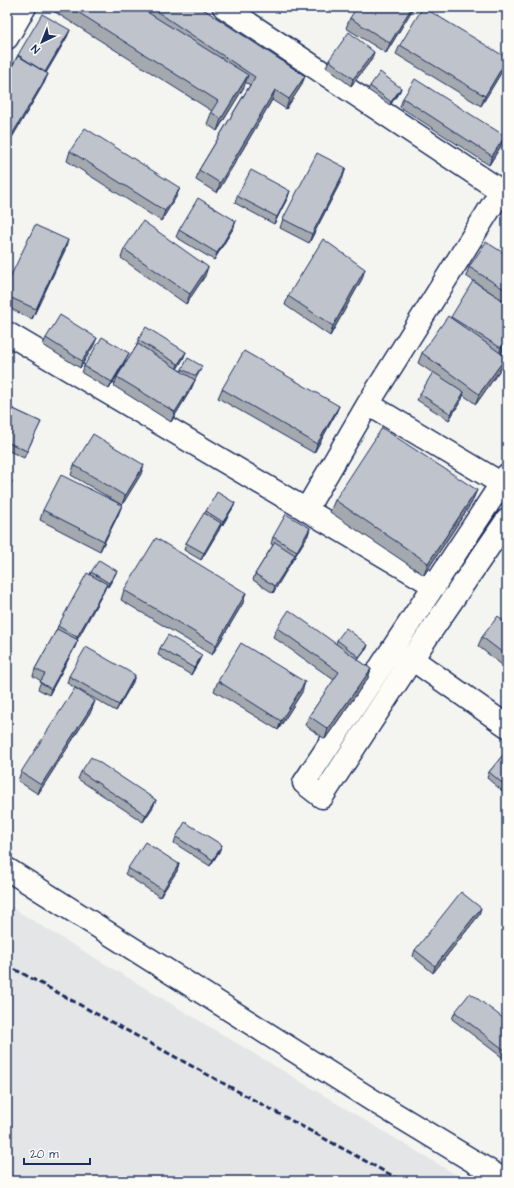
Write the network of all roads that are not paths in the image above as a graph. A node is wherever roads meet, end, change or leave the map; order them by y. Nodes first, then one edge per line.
1 (25, 7) edge
2 (224, 7) edge
3 (7, 38) edge
4 (7, 333) edge
5 (368, 404) junction
6 (504, 479) edge
7 (306, 510) junction
8 (507, 520) edge
9 (435, 586) junction
10 (412, 659) junction
11 (507, 726) edge
12 (7, 869) edge
13 (506, 1181) edge

1 - 3 street
2 - 5 street
4 - 7 street
5 - 6 street
5 - 7 street
6 - 9 street
7 - 9 street
8 - 10 street
9 - 10 street
10 - 11 street
12 - 13 street

